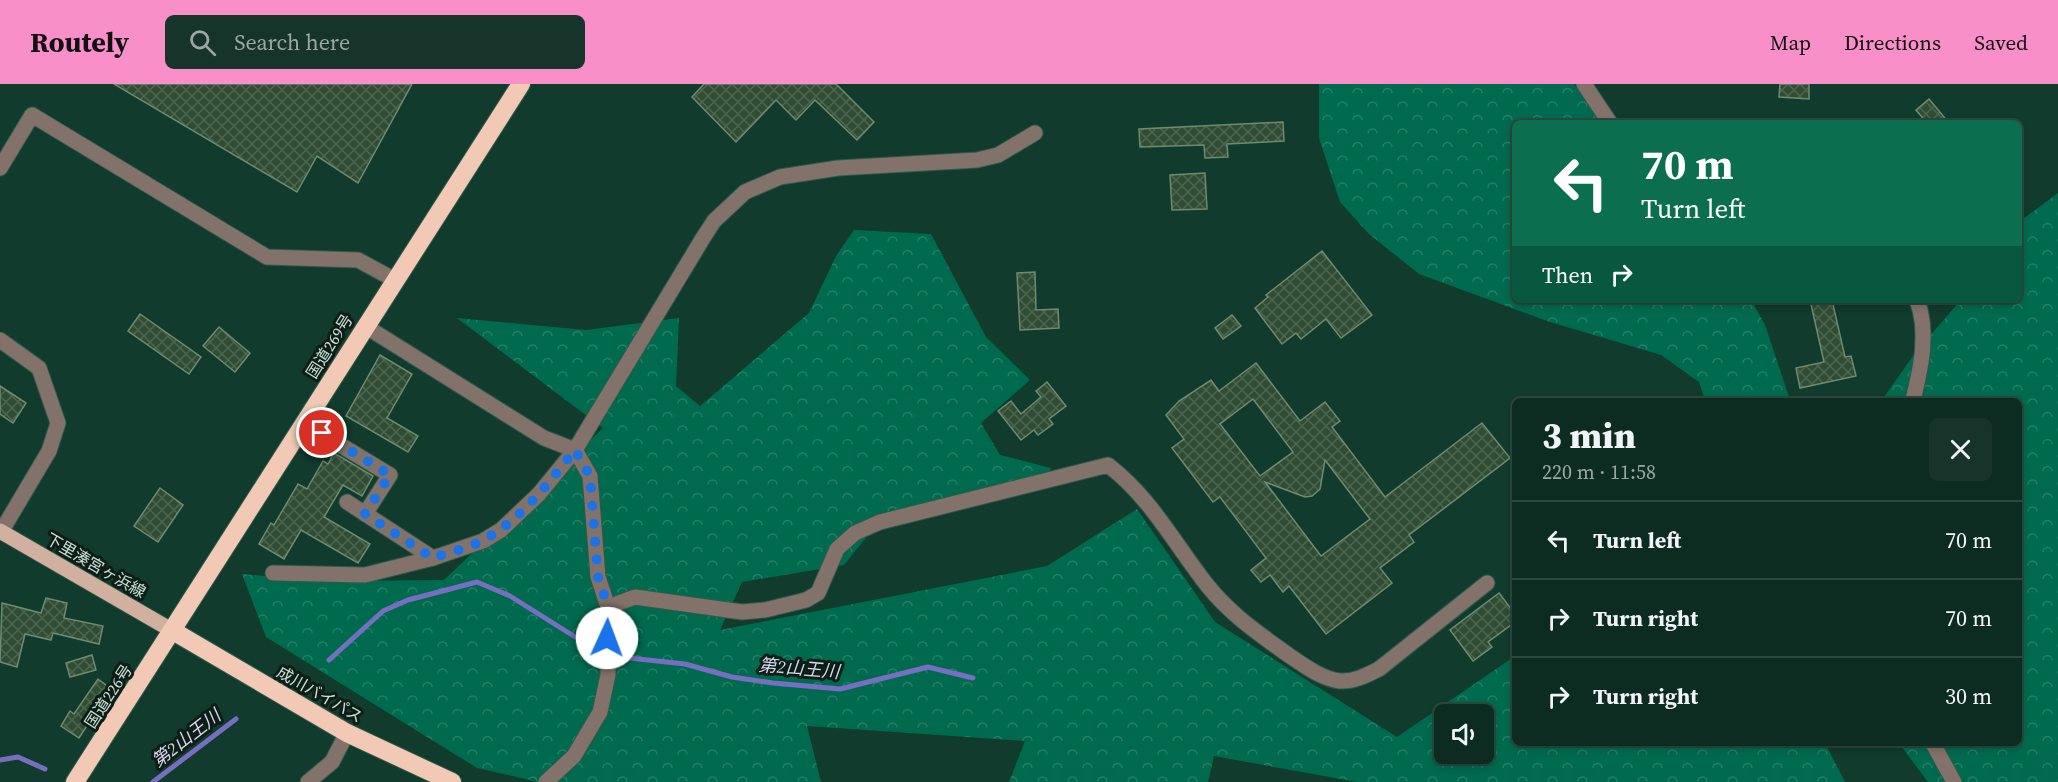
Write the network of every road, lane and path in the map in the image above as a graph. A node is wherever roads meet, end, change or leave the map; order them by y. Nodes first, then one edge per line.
1 (521, 84) edge
2 (1584, 84) edge
3 (1608, 120) edge
4 (1035, 133) dead end
5 (0, 168) edge
6 (395, 280) junction
7 (1917, 303) edge
8 (366, 326) junction
9 (0, 340) edge
10 (1914, 398) edge
11 (304, 423) junction
12 (575, 450) junction
13 (347, 502) dead end
14 (365, 514) junction
15 (0, 532) edge
16 (433, 558) junction
17 (273, 573) dead end
18 (1487, 583) dead end
19 (608, 607) junction
20 (173, 631) junction
21 (347, 733) junction
22 (1934, 746) edge
23 (75, 782) edge
24 (308, 782) edge
25 (452, 782) edge
26 (546, 782) edge
27 (1954, 782) edge

1 - 6 highway, 国道269号
2 - 3 street
4 - 12 street
5 - 6 street
6 - 8 highway, 国道269号
7 - 10 street
8 - 11 highway, 国道269号
8 - 12 street
9 - 15 street
11 - 14 street
11 - 20 highway, 国道269号
12 - 16 street
12 - 19 street
13 - 14 street
14 - 16 street
15 - 20 main road, 下里湊宮ヶ浜線
16 - 17 street
18 - 19 street
19 - 26 street
20 - 21 highway, 成川バイパス
20 - 23 highway, 国道226号
21 - 24 street
21 - 25 highway, 成川バイパス
22 - 27 street

